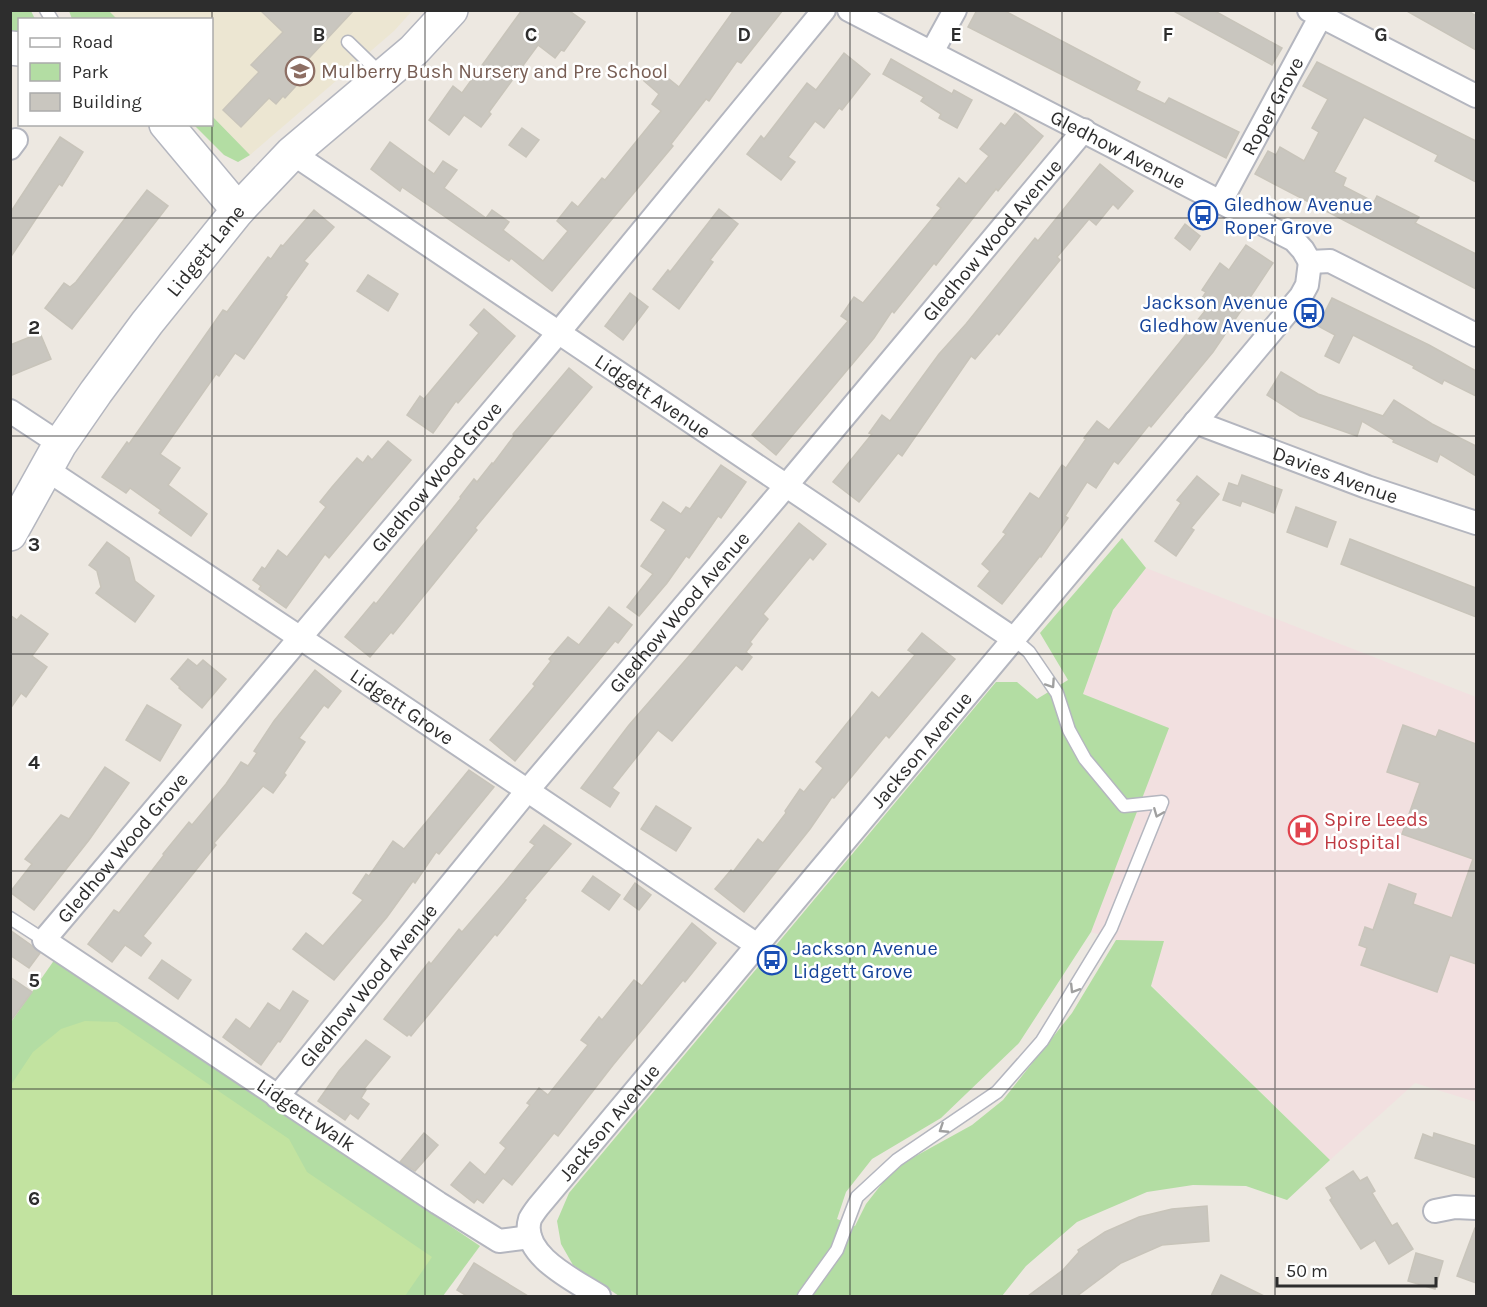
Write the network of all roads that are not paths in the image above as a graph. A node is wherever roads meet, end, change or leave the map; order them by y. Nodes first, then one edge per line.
1 (451, 10) edge
2 (824, 10) edge
3 (849, 10) edge
4 (955, 10) edge
5 (1318, 13) edge
6 (348, 42) dead end
7 (932, 52) junction
8 (383, 76) junction
9 (1476, 96) edge
10 (168, 126) edge
11 (1084, 130) junction
12 (292, 153) junction
13 (1221, 201) junction
14 (238, 210) junction
15 (1310, 262) junction
16 (559, 332) junction
17 (1476, 335) edge
18 (10, 411) edge
19 (1195, 422) junction
20 (53, 457) junction
21 (786, 486) junction
22 (1476, 523) edge
23 (10, 534) edge
24 (299, 636) junction
25 (1014, 639) junction
26 (527, 791) junction
27 (10, 918) edge
28 (44, 940) junction
29 (756, 945) junction
30 (278, 1097) junction
31 (1476, 1208) edge
32 (1435, 1211) dead end
33 (530, 1237) junction
34 (599, 1296) edge
35 (804, 1296) edge

1 - 8 street, Lidgett Lane
2 - 16 street, Gledhow Wood Grove
3 - 7 street, Gledhow Avenue
4 - 7 street
5 - 9 street
5 - 13 street, Roper Grove
6 - 8 lane
7 - 11 street, Gledhow Avenue
8 - 12 street, Lidgett Lane
10 - 14 street
11 - 13 street, Gledhow Avenue
11 - 21 street, Gledhow Wood Avenue
12 - 14 street, Lidgett Lane
12 - 16 street, Lidgett Avenue
13 - 15 street, Gledhow Avenue
14 - 20 street, Lidgett Lane
15 - 17 street
15 - 19 street, Jackson Avenue
16 - 21 street, Lidgett Avenue
16 - 24 street, Gledhow Wood Grove
18 - 20 street, Lidgett Grove
19 - 22 street, Davies Avenue
19 - 25 street, Jackson Avenue
20 - 23 street, Lidgett Lane
20 - 24 street, Lidgett Grove
21 - 25 street, Lidgett Avenue
21 - 26 street, Gledhow Wood Avenue
24 - 26 street, Lidgett Grove
24 - 28 street, Gledhow Wood Grove
25 - 29 street, Jackson Avenue
25 -> 35 lane
26 - 29 street, Lidgett Grove
26 - 30 street, Gledhow Wood Avenue
27 - 28 lane, Lidgett Walk
28 - 30 street, Lidgett Walk
29 - 33 street, Jackson Avenue
30 - 33 street, Lidgett Walk
31 - 32 street
33 - 34 street

